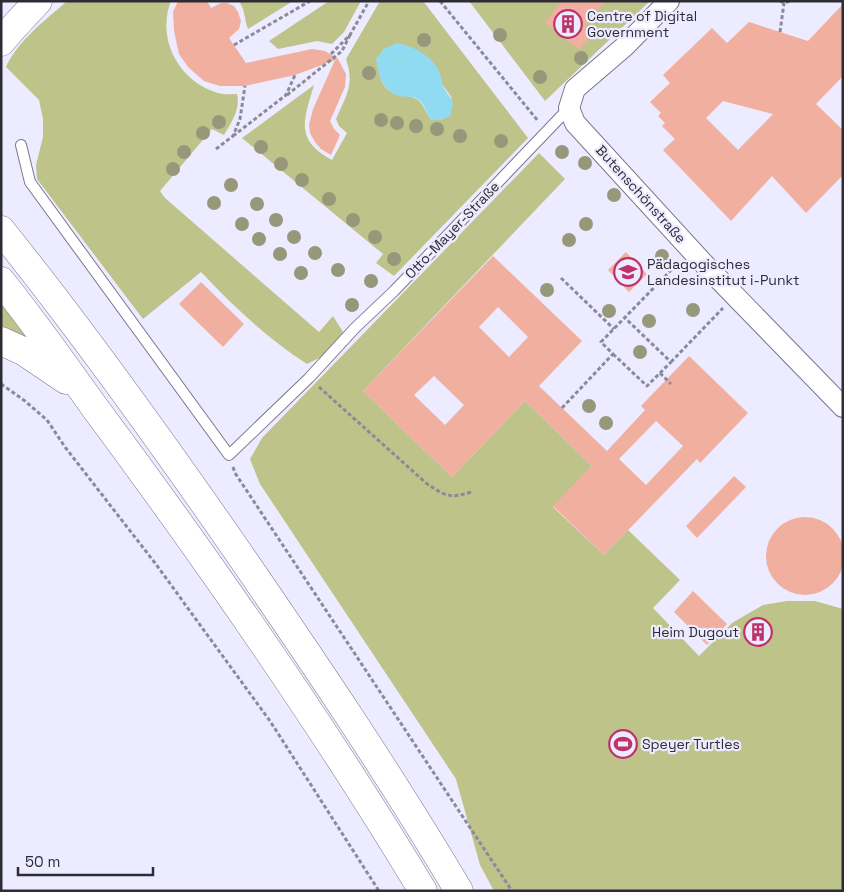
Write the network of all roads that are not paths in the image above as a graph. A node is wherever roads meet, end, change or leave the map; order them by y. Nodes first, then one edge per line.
1 (38, 1) edge
2 (669, 1) edge
3 (1, 42) edge
4 (569, 108) junction
5 (21, 145) dead end
6 (4, 228) edge
7 (1, 281) edge
8 (1, 341) edge
9 (83, 390) junction
10 (843, 407) edge
11 (423, 891) edge
12 (459, 891) edge

1 - 3 highway
2 - 4 street, Otto-Mayer-Straße
4 - 5 lane, Otto-Mayer-Straße
4 - 10 street, Butenschönstraße
6 - 12 highway
7 - 9 highway
8 - 9 highway
9 - 11 highway

